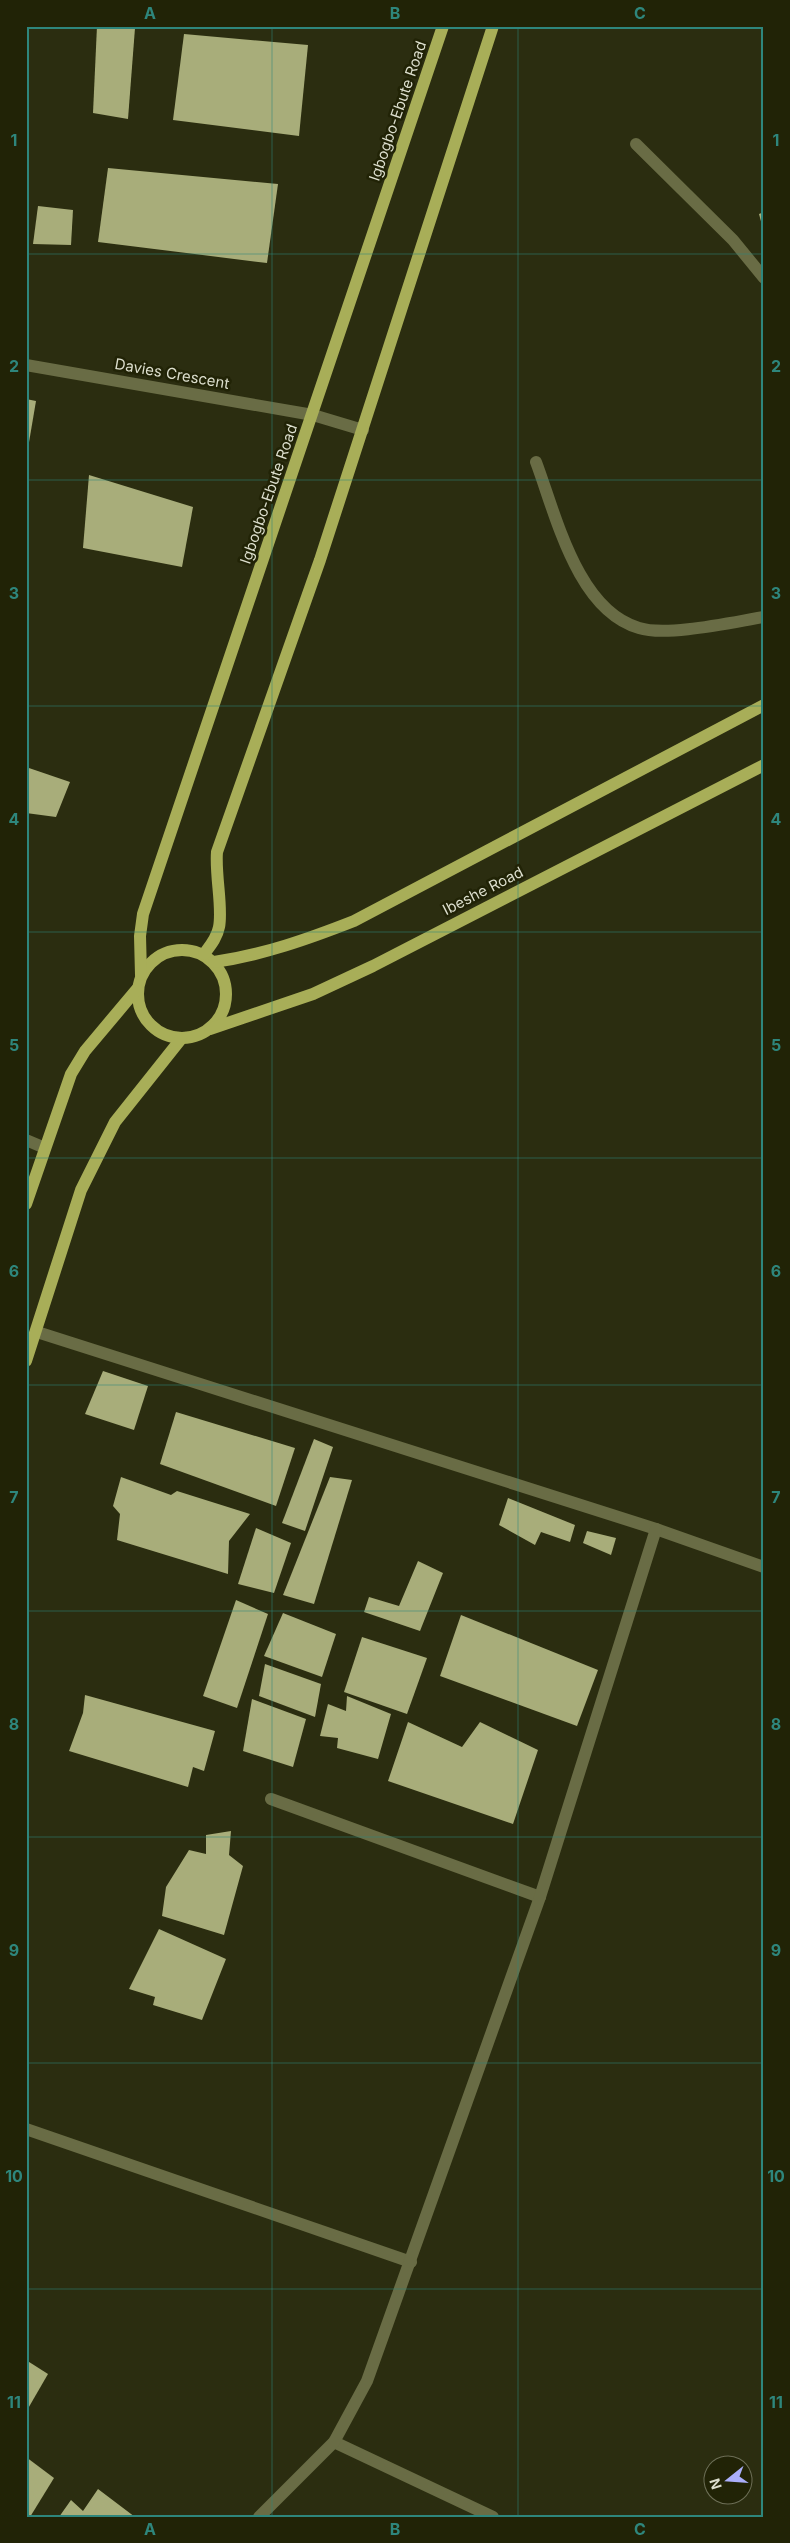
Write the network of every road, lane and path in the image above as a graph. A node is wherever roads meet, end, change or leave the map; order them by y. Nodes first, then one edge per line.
1 (443, 26) edge
2 (494, 26) edge
3 (636, 144) dead end
4 (764, 278) edge
5 (26, 365) edge
6 (313, 415) junction
7 (363, 430) junction
8 (536, 462) dead end
9 (764, 617) edge
10 (764, 705) edge
11 (764, 765) edge
12 (209, 958) junction
13 (141, 976) junction
14 (137, 989) junction
15 (210, 1029) junction
16 (181, 1039) junction
17 (26, 1140) edge
18 (45, 1148) junction
19 (26, 1204) edge
20 (37, 1332) junction
21 (26, 1361) edge
22 (656, 1529) junction
23 (764, 1567) edge
24 (271, 1799) dead end
25 (540, 1897) junction
26 (26, 2129) edge
27 (411, 2262) junction
28 (334, 2442) junction
29 (259, 2517) edge
30 (492, 2517) edge

1 - 6 main road, Igbogbo-Ebute Road
2 - 7 main road
3 - 4 street
5 - 6 street, Davies Crescent
6 - 7 street, Davies Crescent
6 - 13 main road, Igbogbo-Ebute Road
7 - 12 main road
8 - 9 street
10 - 12 main road
11 - 15 main road, Ibeshe Road
12 - 13 main road
12 - 15 main road
13 - 14 main road
14 - 16 main road
14 - 18 main road
15 - 16 main road
16 - 20 main road
17 - 18 street
18 - 19 main road
20 - 21 main road
20 - 22 street
22 - 23 street
22 - 25 street
24 - 25 street
25 - 27 street
26 - 27 street
27 - 28 street
28 - 29 street
28 - 30 street

